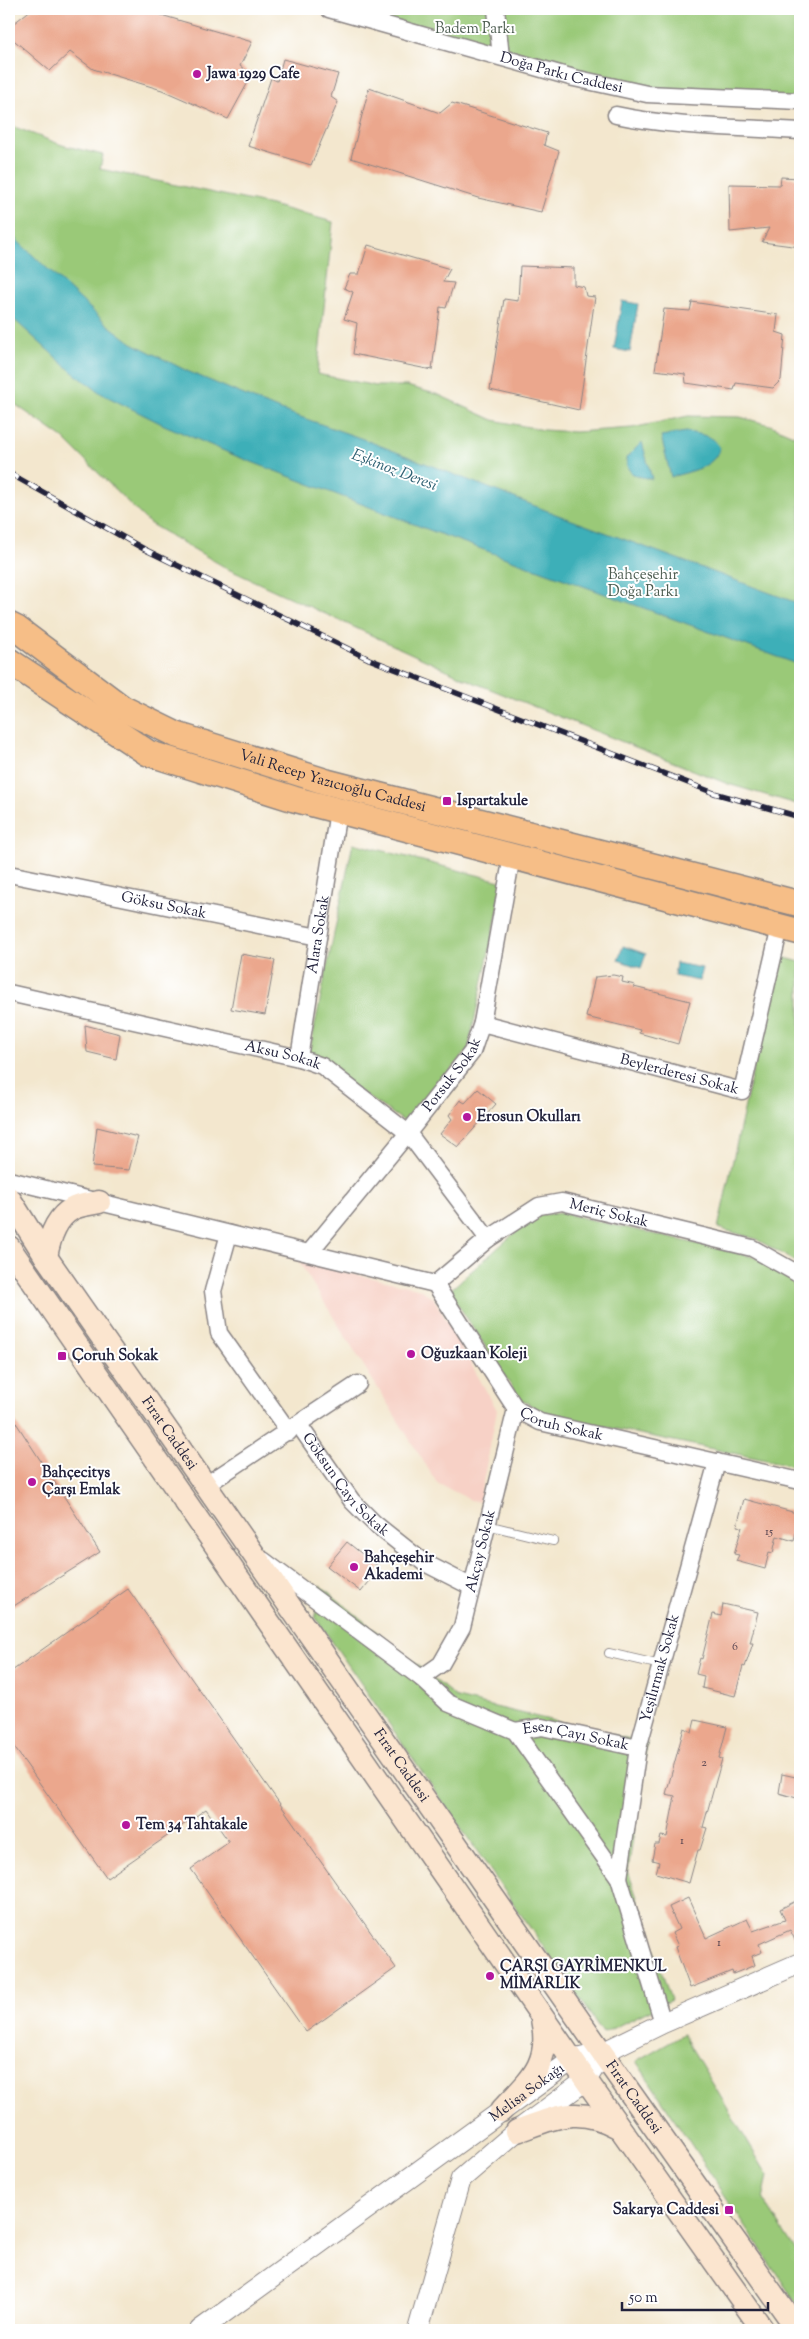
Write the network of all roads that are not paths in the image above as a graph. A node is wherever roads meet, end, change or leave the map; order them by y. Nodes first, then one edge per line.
1 (329, 9) edge
2 (496, 9) edge
3 (501, 58) junction
4 (800, 101) edge
5 (616, 115) dead end
6 (800, 131) edge
7 (9, 625) edge
8 (9, 661) edge
9 (338, 811) junction
10 (512, 856) junction
11 (9, 874) edge
12 (800, 904) edge
13 (790, 929) edge
14 (318, 937) junction
15 (9, 993) edge
16 (482, 1023) junction
17 (299, 1058) junction
18 (408, 1133) junction
19 (9, 1180) edge
20 (9, 1198) edge
21 (99, 1202) junction
22 (229, 1234) junction
23 (488, 1239) junction
24 (9, 1247) edge
25 (309, 1253) junction
26 (46, 1257) junction
27 (800, 1275) edge
28 (435, 1284) junction
29 (358, 1384) dead end
30 (516, 1409) junction
31 (294, 1428) junction
32 (717, 1462) junction
33 (800, 1481) edge
34 (206, 1486) junction
35 (486, 1525) junction
36 (553, 1541) dead end
37 (256, 1554) junction
38 (472, 1587) junction
39 (609, 1653) dead end
40 (661, 1665) junction
41 (421, 1678) junction
42 (515, 1732) junction
43 (638, 1748) junction
44 (619, 1878) junction
45 (800, 1964) edge
46 (541, 2015) junction
47 (664, 2023) junction
48 (602, 2053) junction
49 (572, 2060) junction
50 (586, 2080) junction
51 (501, 2111) junction
52 (619, 2127) junction
53 (517, 2131) junction
54 (200, 2330) edge
55 (418, 2330) edge
56 (763, 2330) edge
57 (798, 2330) edge

1 - 3 street, Doğa Parkı Caddesi
2 - 3 street
3 - 4 street, Doğa Parkı Caddesi
5 - 6 street
7 - 12 main road, Vali Recep Yazıcıoğlu Caddesi
8 - 9 main road, Vali Recep Yazıcıoğlu Caddesi
9 - 10 main road, Vali Recep Yazıcıoğlu Caddesi
9 - 14 street, Alara Sokak
10 - 13 main road, Vali Recep Yazıcıoğlu Caddesi
10 - 16 street, Porsuk Sokak
11 - 14 street, Göksu Sokak
13 - 16 street, Beylerderesi Sokak
14 - 17 street, Alara Sokak
15 - 17 street, Aksu Sokak
16 - 18 street, Porsuk Sokak
17 - 18 street, Aksu Sokak
18 - 23 street, Aksu Sokak
18 - 25 street, Porsuk Sokak
19 - 21 street
20 - 26 main road, Fırat Caddesi
21 - 22 street
21 - 26 main road
22 - 25 street
22 - 31 street, Göksun Çayı Sokak
23 - 27 street, Meriç Sokak
23 - 28 street, Meriç Sokak
24 - 46 main road, Fırat Caddesi
25 - 28 street
26 - 34 main road, Fırat Caddesi
28 - 30 street, Çoruh Sokak
29 - 31 street
30 - 32 street, Çoruh Sokak
30 - 35 street, Akçay Sokak
31 - 34 street
31 - 38 street, Göksun Çayı Sokak
32 - 33 street, Çoruh Sokak
32 - 40 street, Yeşilırmak Sokak
34 - 37 main road, Fırat Caddesi
35 - 36 lane
35 - 38 street, Akçay Sokak
37 - 41 street
37 - 48 main road, Fırat Caddesi
38 - 41 street, Akçay Sokak
39 - 40 lane
40 - 43 street, Yeşilırmak Sokak
41 - 42 street
42 - 43 street, Esen Çayı Sokak
42 - 44 street
43 - 44 street, Yeşilırmak Sokak
44 - 47 street
45 - 47 street
46 - 49 main road, Fırat Caddesi
46 - 51 main road, Fırat Caddesi
47 - 48 street
48 - 49 street, Melisa Sokağı
48 - 50 street, Melisa Sokağı
48 - 57 main road, Fırat Caddesi
49 - 50 main road, Fırat Caddesi
49 - 51 street, Melisa Sokağı
50 - 52 main road, Fırat Caddesi
50 - 53 street, Melisa Sokağı
51 - 54 street, Melisa Sokağı
52 - 53 main road
52 - 56 main road, Fırat Caddesi
53 - 55 street, Melisa Sokağı

